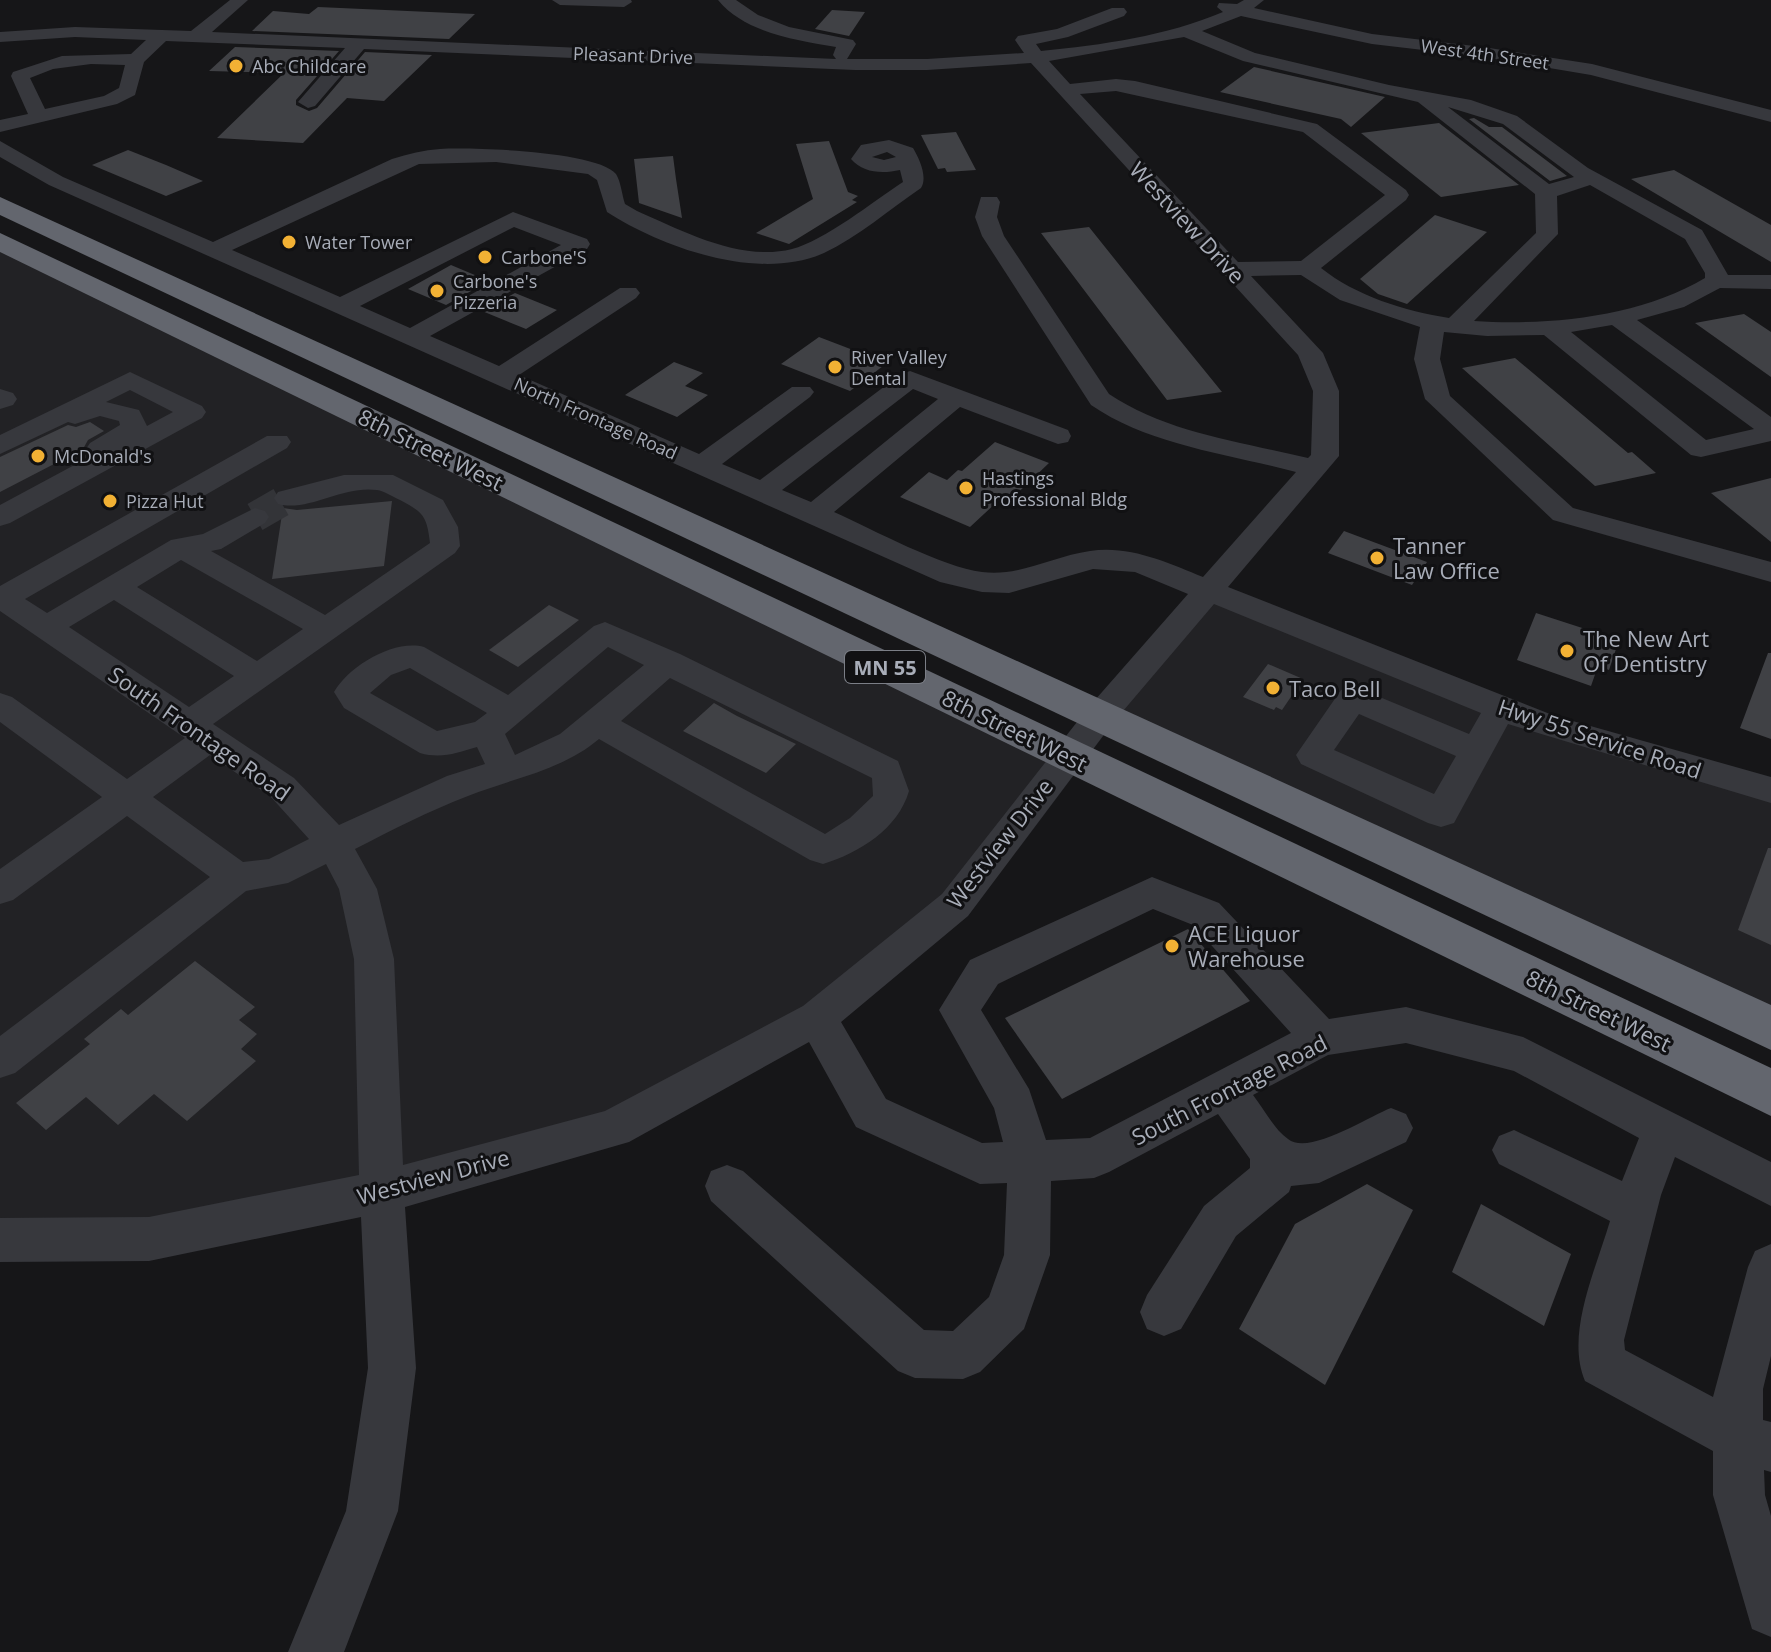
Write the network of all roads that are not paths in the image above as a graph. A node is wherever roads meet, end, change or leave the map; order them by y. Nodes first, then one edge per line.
1 (240, 0) edge
2 (560, 0) edge
3 (726, 0) edge
4 (624, 2) edge
5 (1211, 3) dead end
6 (1249, 5) edge
7 (1118, 12) dead end
8 (1185, 31) junction
9 (162, 35) junction
10 (196, 36) junction
11 (0, 37) edge
12 (359, 43) junction
13 (960, 45) dead end
14 (1022, 46) junction
15 (930, 47) dead end
16 (135, 60) junction
17 (839, 64) junction
18 (1066, 90) junction
19 (1422, 97) junction
20 (308, 102) dead end
21 (1771, 116) edge
22 (39, 117) junction
23 (0, 126) edge
24 (0, 147) edge
25 (904, 162) dead end
26 (1592, 178) junction
27 (1546, 192) junction
28 (989, 202) dead end
29 (0, 205) edge
30 (0, 241) edge
31 (213, 250) junction
32 (1307, 268) junction
33 (1232, 269) junction
34 (1716, 281) junction
35 (1766, 287) edge
36 (628, 293) dead end
37 (341, 306) junction
38 (1617, 317) junction
39 (1444, 325) junction
40 (1551, 328) junction
41 (411, 337) junction
42 (501, 377) junction
43 (801, 392) dead end
44 (957, 397) junction
45 (1771, 431) edge
46 (1058, 436) dead end
47 (277, 442) dead end
48 (0, 446) edge
49 (0, 454) edge
50 (702, 465) junction
51 (1314, 468) junction
52 (762, 492) junction
53 (288, 498) tunnel mouth
54 (0, 502) edge
55 (814, 514) junction
56 (0, 517) edge
57 (255, 517) tunnel mouth
58 (181, 547) junction
59 (1771, 572) edge
60 (115, 587) junction
61 (1209, 589) junction
62 (4, 602) edge
63 (46, 627) junction
64 (326, 629) junction
65 (669, 662) junction
66 (258, 676) junction
67 (0, 705) edge
68 (1501, 707) junction
69 (1100, 716) junction
70 (598, 723) junction
71 (201, 730) junction
72 (1476, 751) dead end
73 (1068, 755) junction
74 (506, 771) junction
75 (1771, 790) edge
76 (129, 796) junction
77 (334, 845) junction
78 (237, 877) junction
79 (0, 889) edge
80 (817, 1018) junction
81 (1771, 1028) edge
82 (1321, 1038) junction
83 (0, 1060) edge
84 (1224, 1089) junction
85 (1771, 1093) edge
86 (1391, 1128) dead end
87 (1664, 1129) junction
88 (1514, 1150) dead end
89 (1271, 1153) junction
90 (1030, 1161) junction
91 (1771, 1185) edge
92 (727, 1186) dead end
93 (382, 1192) junction
94 (1639, 1195) junction
95 (0, 1240) edge
96 (1771, 1267) edge
97 (1164, 1312) dead end
98 (1755, 1442) edge
99 (1770, 1602) edge
100 (316, 1652) edge

1 - 10 street
2 - 4 street
3 - 17 street
5 - 6 street, West 4th Street
6 - 8 street, Pleasant Drive
6 - 21 street, West 4th Street
7 - 14 street
8 - 14 street, Pleasant Drive
8 - 19 street
9 - 10 street, Pleasant Drive
9 - 11 street, Pleasant Drive
9 - 16 street
10 - 12 street, Pleasant Drive
12 - 17 street, Pleasant Drive
12 - 20 street
13 - 15 street
14 - 17 street, Pleasant Drive
14 - 18 street, Westview Drive
16 - 22 street
16 - 22 street
18 - 32 street
18 - 33 street, Westview Drive
19 - 26 street
19 - 27 street
22 - 23 street
24 - 31 street, North Frontage Road
25 - 31 street
26 - 27 street
26 - 34 street
27 - 39 street
28 - 51 street
29 - 69 highway, 8th Street West / MN 55
30 - 73 highway, 8th Street West / MN 55
31 - 37 street, North Frontage Road
32 - 33 street
32 - 39 street
33 - 51 street, Westview Drive
34 - 35 street
34 - 38 street
36 - 42 street
37 - 41 street, North Frontage Road
37 - 41 street
38 - 40 street
38 - 45 street
39 - 40 street
39 - 59 street
40 - 45 street
41 - 42 street, North Frontage Road
42 - 50 street, North Frontage Road
43 - 50 street
44 - 46 street
44 - 52 street
44 - 55 street
47 - 62 street
48 - 56 street
49 - 54 street
50 - 52 street, North Frontage Road
51 - 61 street, Westview Drive
52 - 55 street, North Frontage Road
53 - 64 street
55 - 61 street, North Frontage Road
57 - 58 street
58 - 60 street
58 - 64 street
60 - 63 street
60 - 66 street
61 - 68 street, Hwy 55 Service Road
61 - 69 street, Westview Drive
62 - 63 street, South Frontage Road
63 - 71 street, South Frontage Road
64 - 66 street
65 - 70 street
65 - 70 street
65 - 74 street
66 - 71 street
67 - 76 street
68 - 72 street
68 - 75 street, Hwy 55 Service Road
69 - 73 street, Westview Drive
69 - 81 highway, 8th Street West / MN 55
70 - 74 street
71 - 76 street
71 - 77 street, South Frontage Road
73 - 80 street, Westview Drive
73 - 85 highway, 8th Street West / MN 55
74 - 77 street
76 - 78 street
76 - 79 street
77 - 78 street
77 - 93 street, South Frontage Road
78 - 83 street
80 - 90 street, South Frontage Road
80 - 93 street, Westview Drive
82 - 84 street, South Frontage Road
82 - 87 street, South Frontage Road
82 - 90 street
84 - 89 street
84 - 90 street, South Frontage Road
86 - 89 street
87 - 91 street, South Frontage Road
87 - 94 street
88 - 94 street
89 - 97 street
90 - 92 street
93 - 95 street, Westview Drive
93 - 100 street, South Frontage Road
94 - 98 street
96 - 98 street
98 - 99 street

